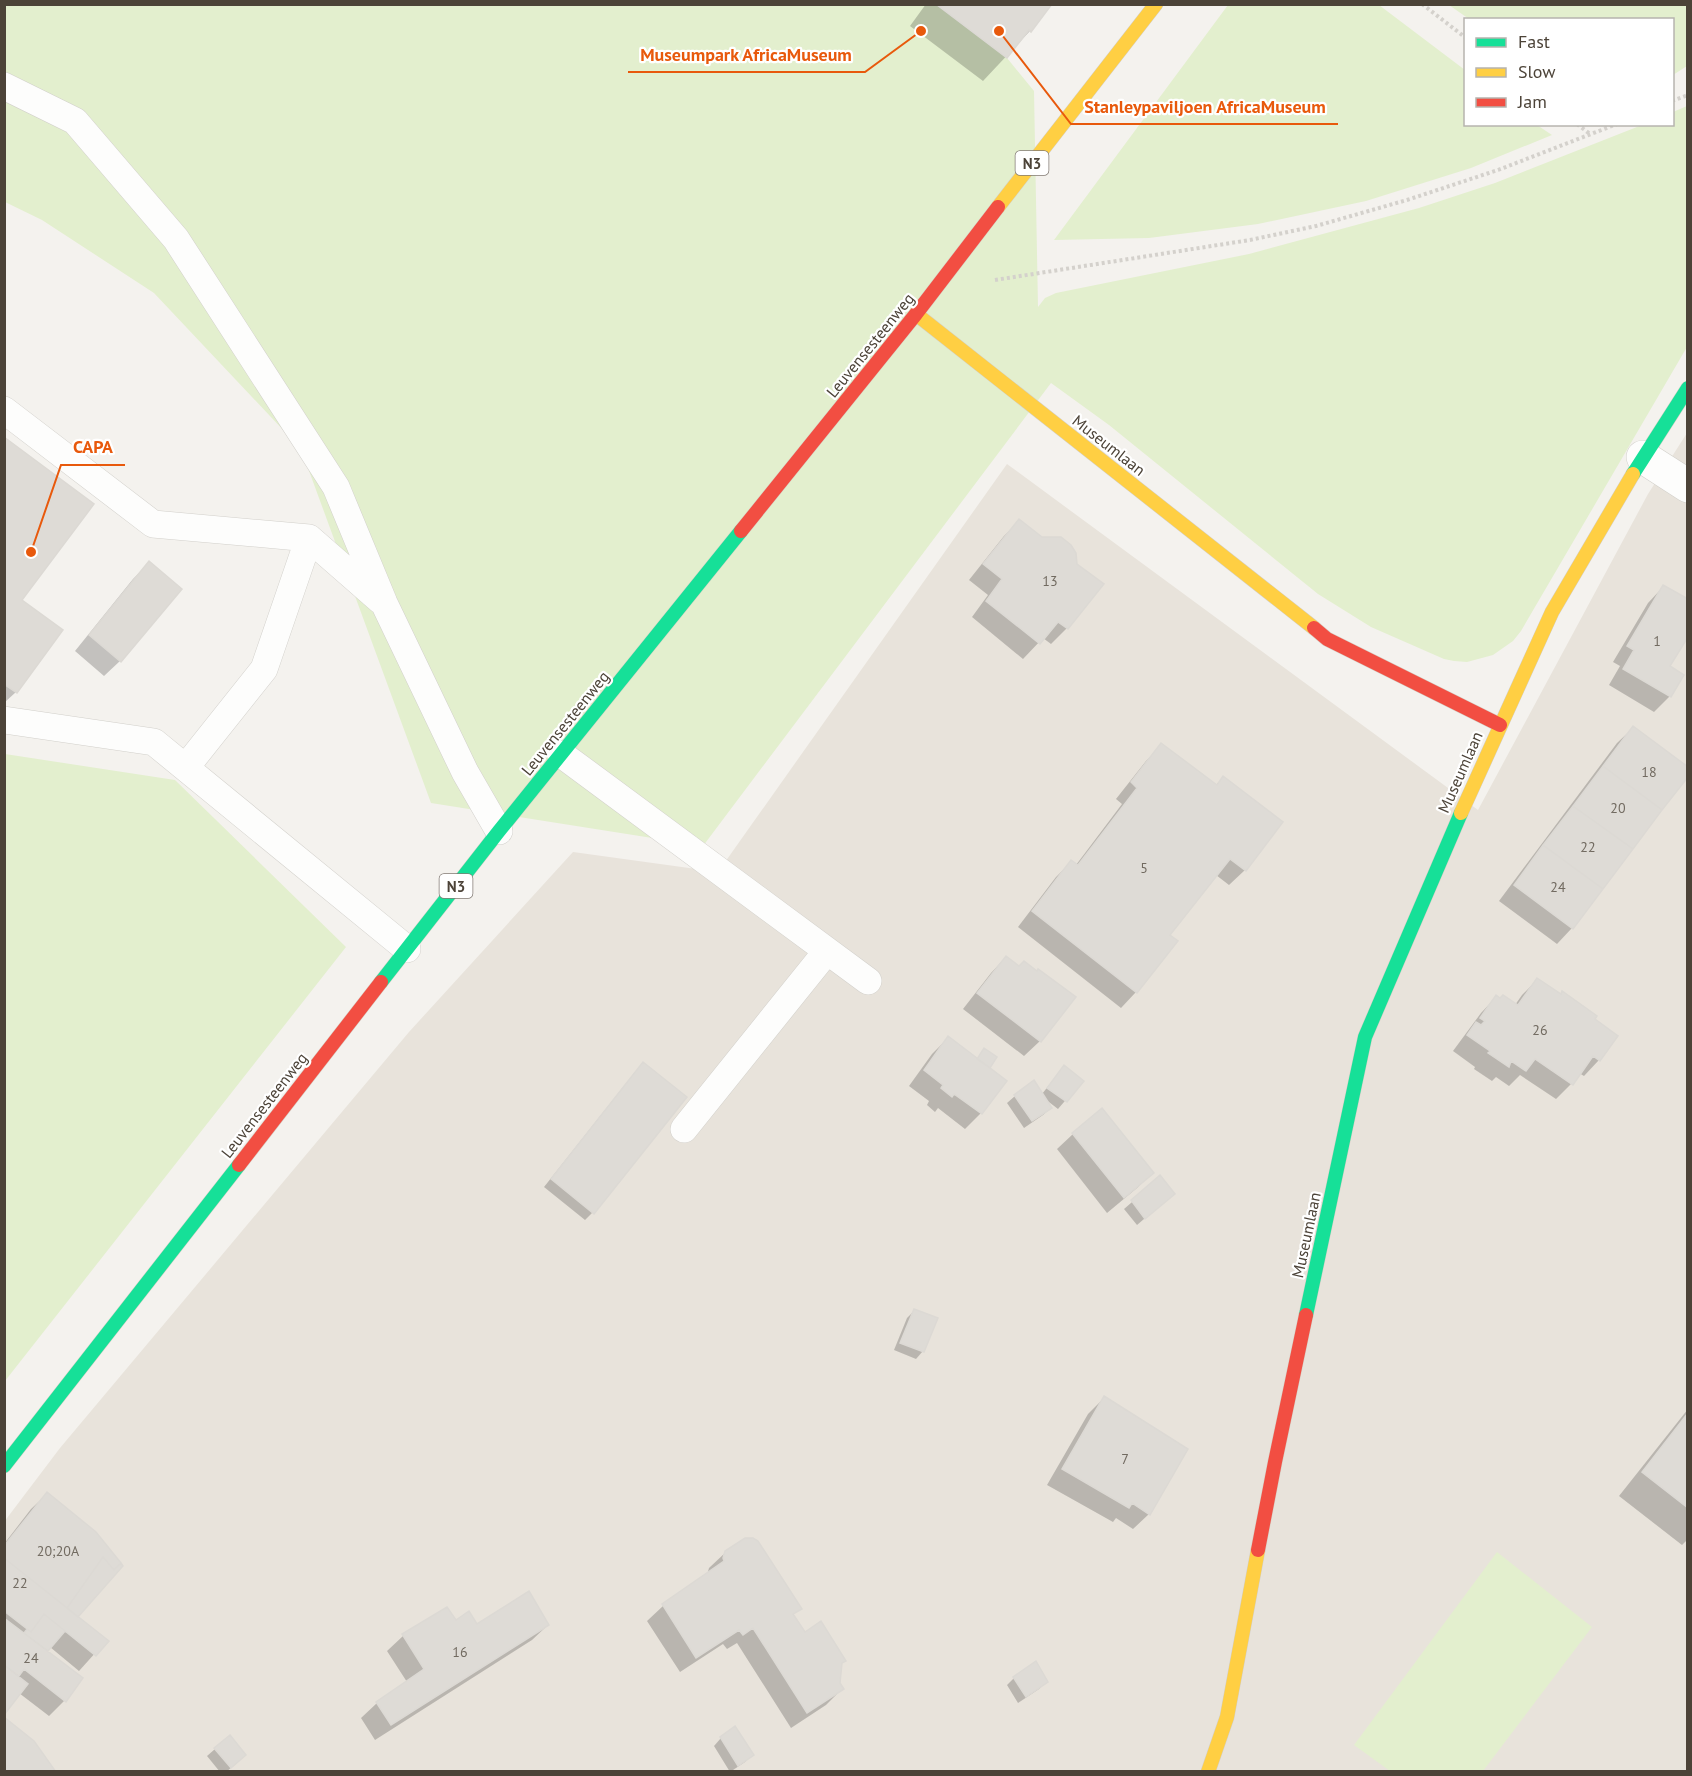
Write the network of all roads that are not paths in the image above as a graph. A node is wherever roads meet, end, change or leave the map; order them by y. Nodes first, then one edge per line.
1 (1155, 4) edge
2 (4, 86) edge
3 (916, 314) junction
4 (1688, 388) edge
5 (4, 410) edge
6 (1643, 457) junction
7 (1688, 486) edge
8 (309, 538) junction
9 (384, 603) junction
10 (4, 720) edge
11 (1500, 725) junction
12 (561, 754) junction
13 (186, 768) junction
14 (499, 831) junction
15 (407, 949) junction
16 (827, 951) junction
17 (868, 981) dead end
18 (684, 1129) dead end
19 (4, 1466) edge
20 (1208, 1772) edge

1 - 3 street, Leuvensesteenweg / N3
2 - 9 lane
3 - 11 street, Museumlaan
3 - 12 street, Leuvensesteenweg / N3
4 - 6 street, Museumlaan
5 - 8 lane
6 - 7 street
6 - 11 street, Museumlaan
8 - 9 lane
8 - 13 lane
9 - 14 lane
10 - 13 lane
11 - 20 street, Museumlaan
12 - 14 street, Leuvensesteenweg / N3
12 - 16 lane
13 - 15 lane
14 - 15 street, Leuvensesteenweg / N3
15 - 19 street, Leuvensesteenweg / N3
16 - 17 lane
16 - 18 lane

